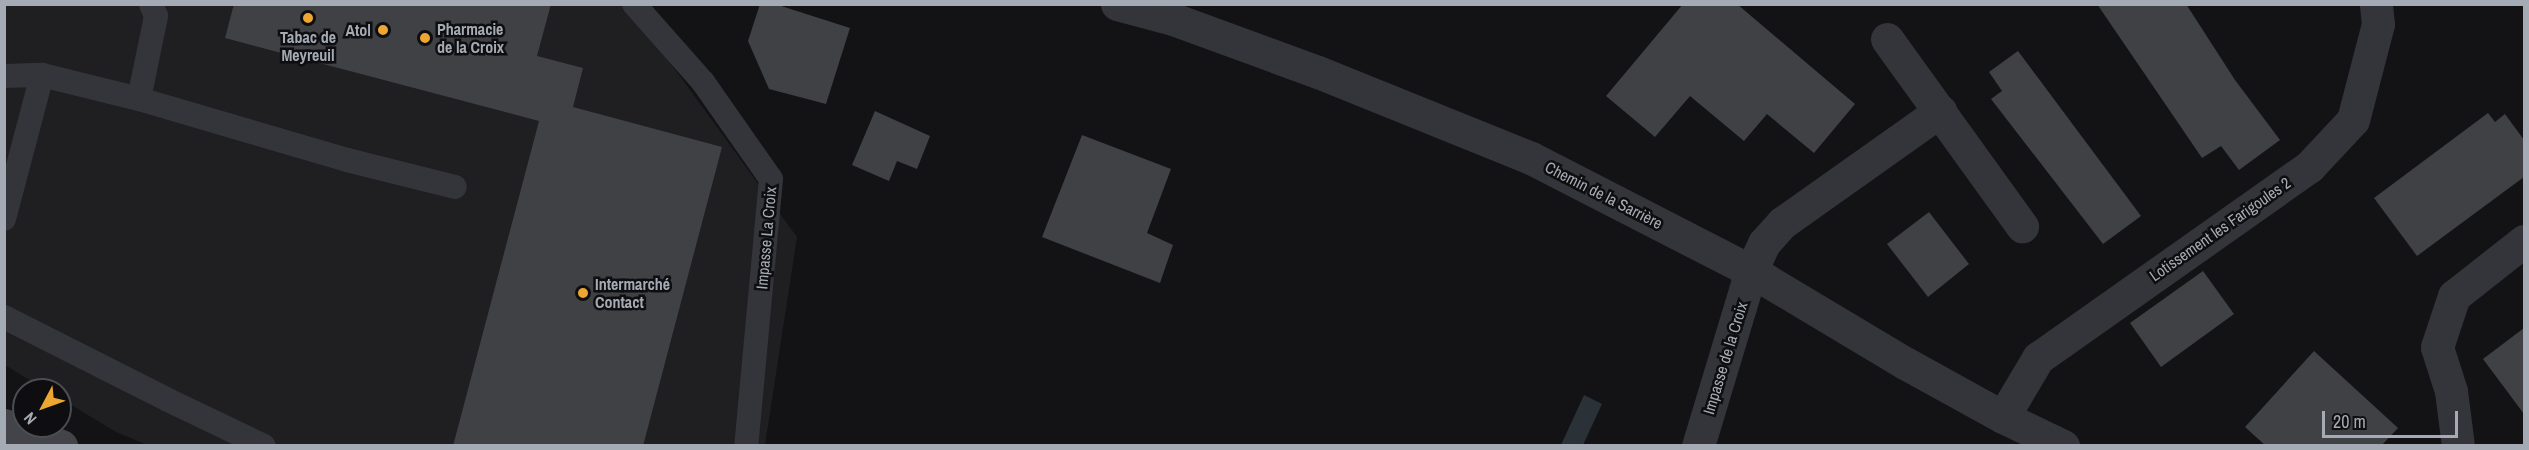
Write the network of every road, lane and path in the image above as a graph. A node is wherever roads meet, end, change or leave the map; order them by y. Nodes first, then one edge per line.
1 (634, 4) edge
2 (1117, 4) edge
3 (2376, 4) edge
4 (155, 8) edge
5 (1887, 39) dead end
6 (42, 75) junction
7 (4, 76) edge
8 (139, 99) junction
9 (1940, 111) junction
10 (455, 187) dead end
11 (4, 219) edge
12 (2022, 226) dead end
13 (2524, 241) edge
14 (1751, 271) junction
15 (4, 317) edge
16 (2002, 417) junction
17 (4, 425) edge
18 (61, 446) edge
19 (264, 446) edge
20 (746, 446) edge
21 (1698, 446) edge
22 (2063, 446) edge
23 (2458, 446) edge

1 - 20 lane, Impasse La Croix
2 - 14 street, Chemin de la Sarrière
3 - 16 street, Lotissement les Farigoules 2
4 - 8 lane
5 - 9 street
6 - 7 lane
6 - 8 lane
6 - 11 lane
8 - 10 lane
9 - 12 street
9 - 14 street, Impasse de la Croix
13 - 23 street
14 - 16 street, Chemin de la Sarrière
14 - 21 street, Impasse de la Croix
15 - 19 lane
16 - 22 street, Chemin de la Sarrière
17 - 18 street

